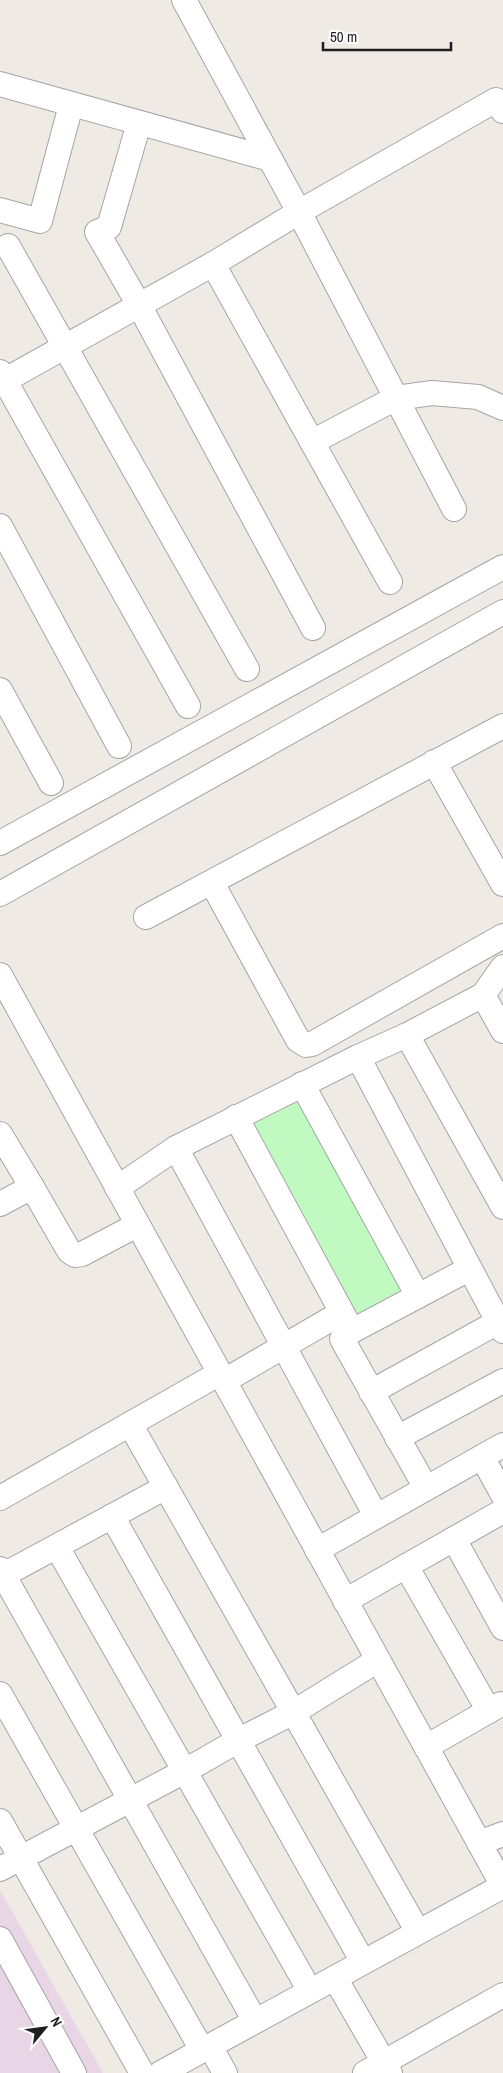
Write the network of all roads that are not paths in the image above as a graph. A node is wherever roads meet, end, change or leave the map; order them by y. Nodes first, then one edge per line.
1 (184, 0) edge
2 (0, 84) edge
3 (71, 105) junction
4 (503, 111) edge
5 (139, 122) junction
6 (270, 159) junction
7 (0, 210) edge
8 (299, 212) junction
9 (8, 246) dead end
10 (213, 264) junction
11 (139, 305) junction
12 (66, 346) junction
13 (1, 378) edge
14 (396, 398) junction
15 (503, 408) edge
16 (312, 442) junction
17 (454, 509) dead end
18 (0, 526) edge
19 (503, 567) edge
20 (390, 582) dead end
21 (503, 612) edge
22 (313, 628) dead end
23 (247, 669) dead end
24 (0, 690) edge
25 (188, 706) dead end
26 (503, 726) edge
27 (119, 746) dead end
28 (434, 762) junction
29 (51, 783) dead end
30 (0, 843) edge
31 (212, 882) junction
32 (503, 884) edge
33 (0, 894) edge
34 (146, 917) dead end
35 (503, 936) edge
36 (503, 967) edge
37 (0, 975) edge
38 (483, 995) junction
39 (503, 1031) edge
40 (408, 1034) junction
41 (358, 1057) junction
42 (302, 1084) junction
43 (236, 1117) junction
44 (0, 1134) edge
45 (176, 1148) junction
46 (32, 1187) junction
47 (117, 1188) junction
48 (0, 1204) edge
49 (503, 1207) edge
50 (137, 1225) junction
51 (469, 1269) junction
52 (418, 1296) junction
53 (347, 1322) junction
54 (501, 1327) edge
55 (283, 1346) junction
56 (222, 1377) junction
57 (503, 1381) edge
58 (371, 1392) junction
59 (130, 1424) junction
60 (397, 1438) junction
61 (503, 1445) edge
62 (482, 1457) junction
63 (166, 1487) junction
64 (426, 1488) junction
65 (503, 1495) edge
66 (0, 1498) edge
67 (503, 1511) edge
68 (112, 1516) junction
69 (376, 1516) junction
70 (454, 1539) junction
71 (57, 1547) junction
72 (317, 1550) junction
73 (406, 1566) junction
74 (1, 1574) edge
75 (345, 1601) junction
76 (503, 1628) edge
77 (378, 1660) junction
78 (0, 1694) edge
79 (496, 1707) edge
80 (294, 1712) junction
81 (239, 1740) junction
82 (426, 1746) junction
83 (184, 1771) junction
84 (130, 1800) junction
85 (0, 1821) edge
86 (76, 1828) junction
87 (503, 1834) edge
88 (479, 1844) junction
89 (21, 1858) junction
90 (0, 1869) edge
91 (418, 1932) junction
92 (0, 1939) edge
93 (363, 1962) junction
94 (334, 1978) junction
95 (310, 1991) junction
96 (503, 1995) edge
97 (255, 2021) junction
98 (206, 2048) junction
99 (379, 2070) edge
100 (74, 2073) edge
101 (142, 2073) edge
102 (161, 2073) edge
103 (225, 2073) edge

1 - 6 street
2 - 3 street
3 - 5 street
3 - 7 street
4 - 8 street
5 - 6 street
5 - 11 street
6 - 8 street
8 - 10 street
8 - 14 street
9 - 12 street
10 - 11 street
10 - 16 street
11 - 12 street
11 - 22 street
12 - 13 street
12 - 23 street
13 - 25 street
14 - 15 street
14 - 16 street
14 - 17 street
16 - 20 street
18 - 27 street
19 - 30 street
21 - 33 street
24 - 29 street
26 - 28 street
28 - 31 street
28 - 32 street
31 - 34 street
31 - 35 street
36 - 38 street
37 - 47 street
38 - 39 street
38 - 40 street
40 - 41 street
40 - 49 street
41 - 42 street
41 - 51 street
42 - 43 street
42 - 52 street
43 - 45 street
43 - 53 street
44 - 46 street
45 - 47 street
45 - 55 street
46 - 48 street
46 - 50 street
47 - 50 street
50 - 56 street
51 - 52 street
51 - 54 street
52 - 53 street
53 - 55 street
53 - 58 street
54 - 58 street
55 - 56 street
55 - 69 street
56 - 59 street
56 - 72 street
57 - 60 street
58 - 60 street
59 - 63 street
59 - 66 street
60 - 64 street
61 - 62 street
62 - 64 street
62 - 65 street
63 - 68 street
63 - 80 street
64 - 69 street
67 - 70 street
68 - 71 street
68 - 81 street
69 - 72 street
70 - 73 street
70 - 76 street
71 - 74 street
71 - 83 street
72 - 75 street
73 - 75 street
73 - 79 street
74 - 84 street
75 - 77 street
77 - 80 street
77 - 82 street
78 - 86 street
79 - 82 street
80 - 81 street
80 - 91 street
81 - 83 street
81 - 93 street
82 - 88 street
83 - 84 street
83 - 95 street
84 - 86 street
84 - 97 street
85 - 89 street
86 - 89 street
86 - 98 street
87 - 88 street
88 - 91 street
89 - 90 street
89 - 101 street
91 - 93 street
92 - 100 street
93 - 94 street
94 - 95 street
94 - 99 street
95 - 97 street
96 - 99 street
97 - 98 street
98 - 102 street
98 - 103 street

